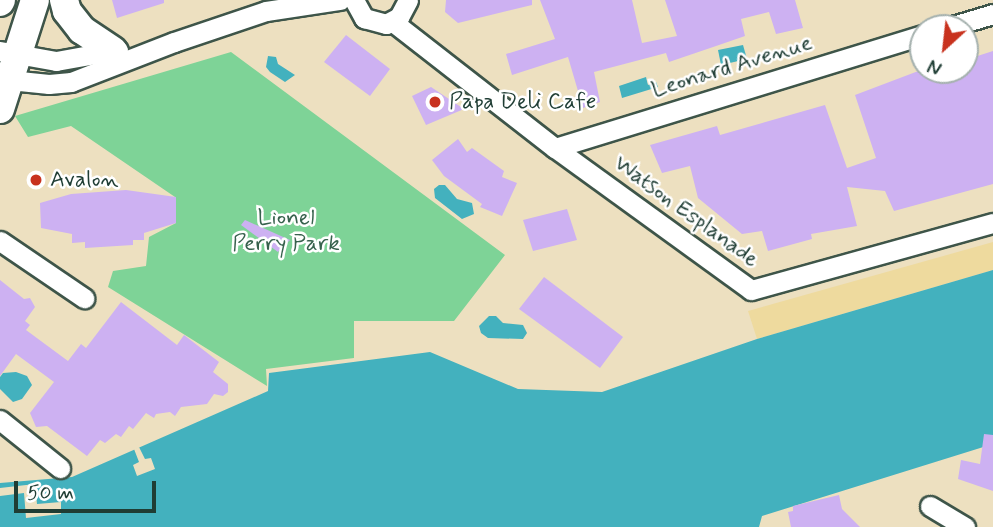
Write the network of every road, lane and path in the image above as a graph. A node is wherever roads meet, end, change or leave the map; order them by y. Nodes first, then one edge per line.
1 (35, 0) edge
2 (64, 0) edge
3 (340, 0) edge
4 (354, 0) edge
5 (408, 0) edge
6 (393, 22) junction
7 (909, 39) edge
8 (174, 42) junction
9 (113, 51) junction
10 (7, 67) edge
11 (0, 108) edge
12 (555, 148) junction
13 (993, 223) edge
14 (0, 241) edge
15 (84, 298) dead end
16 (0, 420) edge
17 (60, 468) dead end
18 (930, 506) dead end
19 (965, 527) edge

1 - 10 highway
2 - 9 highway
3 - 8 street
4 - 6 street
5 - 6 street
6 - 12 street, Watson Esplanade
7 - 12 street, Leonard Avenue
8 - 9 street
8 - 10 street
9 - 10 street
10 - 11 highway
12 - 13 street, Watson Esplanade
14 - 15 street
16 - 17 street
18 - 19 street

